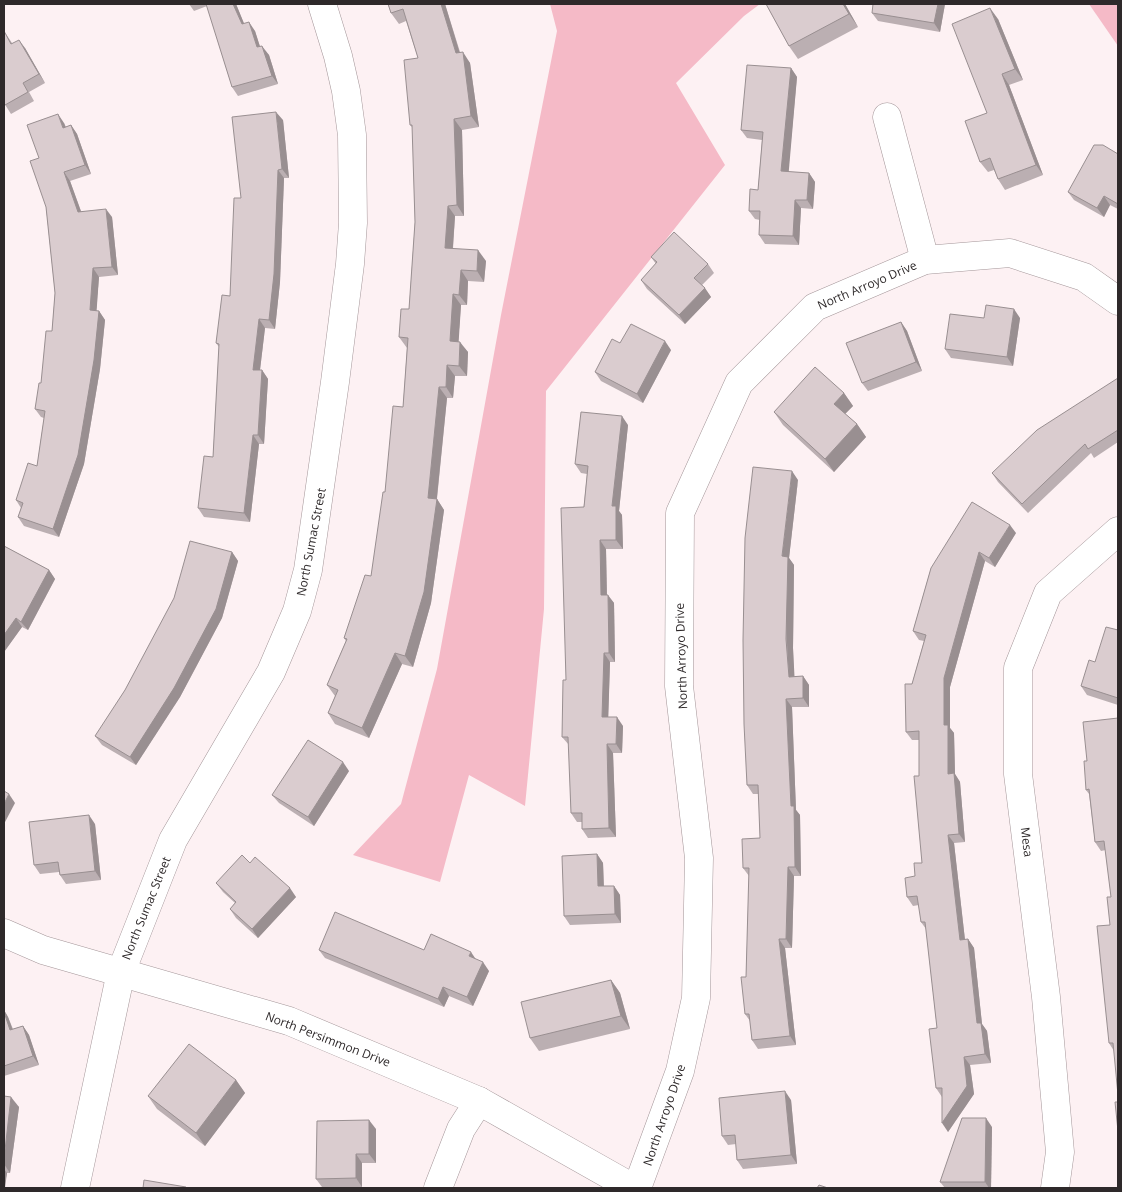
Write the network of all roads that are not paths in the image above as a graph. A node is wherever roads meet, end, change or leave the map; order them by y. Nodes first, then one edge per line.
1 (322, 4) edge
2 (887, 117) dead end
3 (925, 260) junction
4 (1118, 301) edge
5 (1118, 531) edge
6 (4, 934) edge
7 (121, 972) junction
8 (479, 1100) junction
9 (75, 1188) edge
10 (438, 1188) edge
11 (633, 1188) edge
12 (637, 1188) edge
13 (1055, 1188) edge

1 - 7 street, North Sumac Street
2 - 3 street, North Arroyo Drive
3 - 4 street, North Arroyo Drive
3 - 12 street, North Arroyo Drive
5 - 13 street, Mesa
6 - 7 street, North Persimmon Drive
7 - 8 street, North Persimmon Drive
7 - 9 street, North Sumac Street
8 - 10 street
8 - 11 street, North Persimmon Drive

